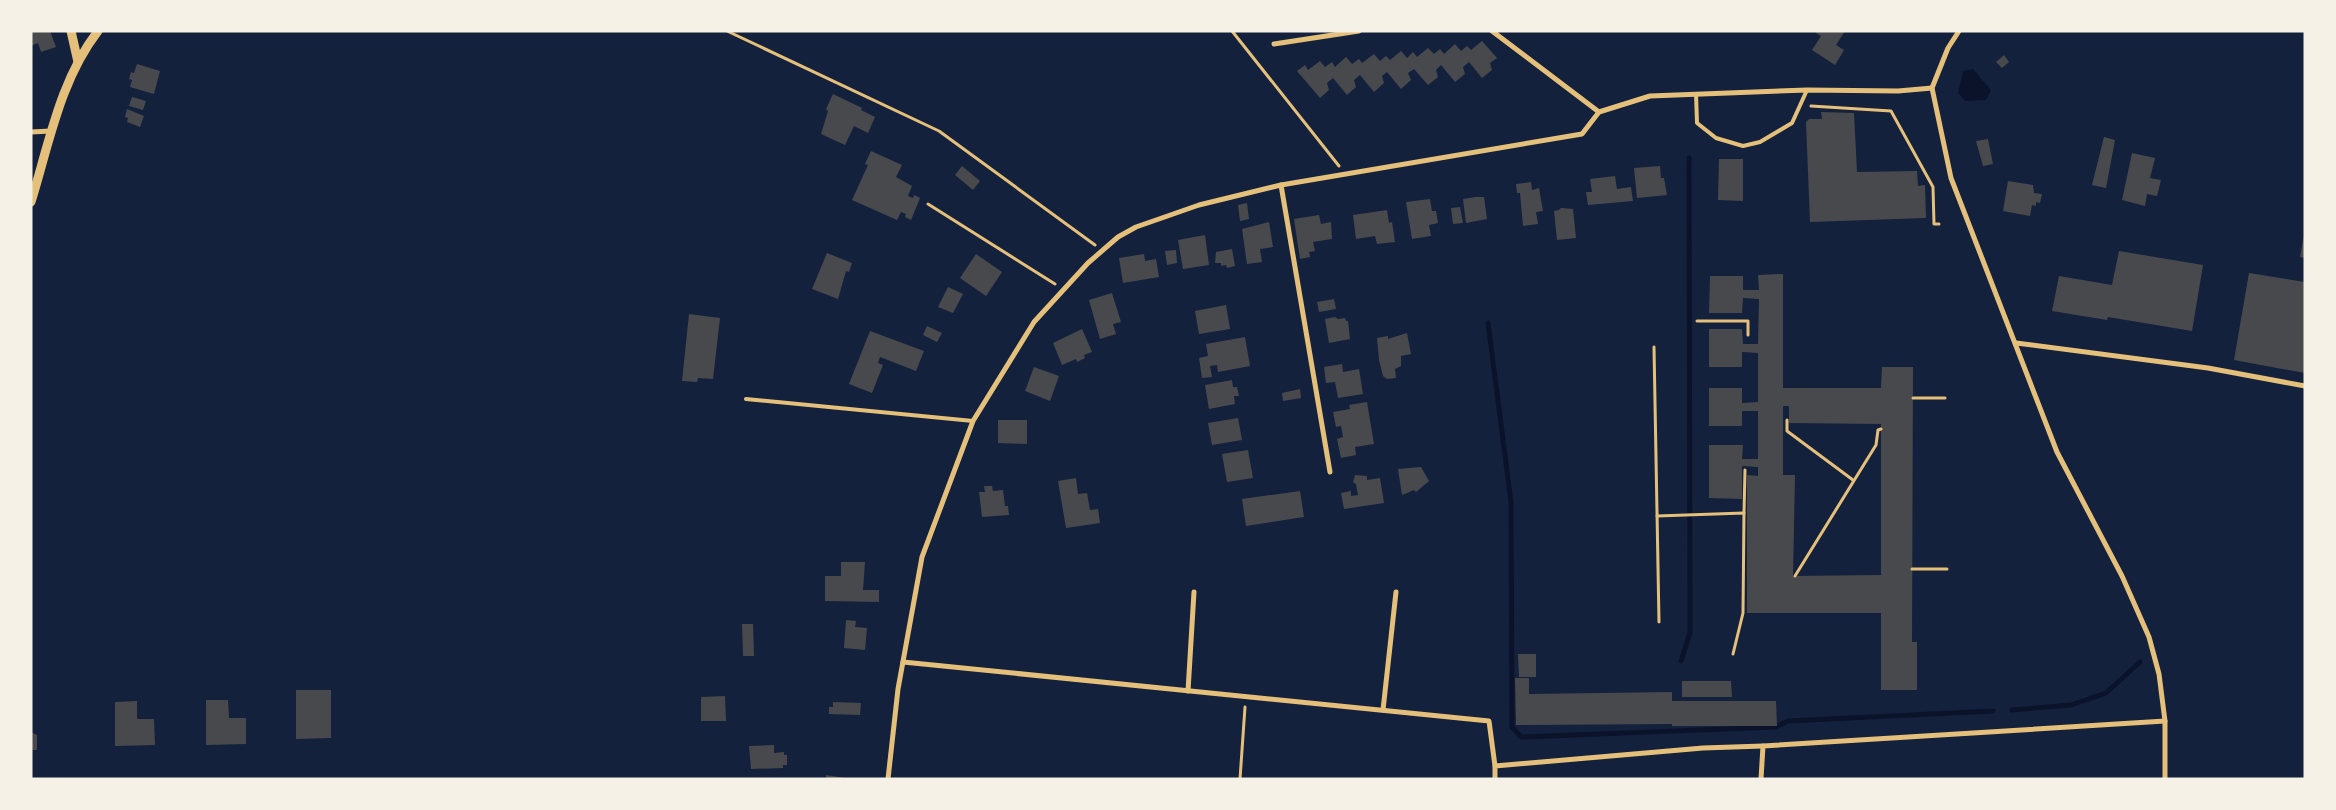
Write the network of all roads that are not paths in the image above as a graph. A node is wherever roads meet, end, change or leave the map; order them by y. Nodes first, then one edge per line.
1 (71, 31) edge
2 (98, 31) edge
3 (1359, 31) edge
4 (1492, 31) edge
5 (1959, 31) edge
6 (1274, 44) dead end
7 (78, 62) junction
8 (1932, 88) junction
9 (1807, 90) junction
10 (1696, 94) junction
11 (1599, 112) junction
12 (52, 131) junction
13 (31, 132) edge
14 (1281, 185) junction
15 (31, 202) edge
16 (2016, 343) junction
17 (2305, 386) edge
18 (746, 398) dead end
19 (973, 421) junction
20 (1330, 472) dead end
21 (1194, 592) dead end
22 (1396, 592) dead end
23 (903, 662) junction
24 (1188, 691) junction
25 (1383, 710) junction
26 (2165, 721) junction
27 (1764, 746) junction
28 (1495, 766) junction
29 (888, 779) edge
30 (1495, 779) edge
31 (1761, 779) edge
32 (2165, 779) edge

1 - 7 street
2 - 7 street
3 - 6 street
4 - 11 street
5 - 8 street
7 - 12 street
8 - 9 street
8 - 16 street
9 - 10 street
9 - 10 lane
10 - 11 street
11 - 14 street
12 - 13 street
12 - 15 street
14 - 19 street
14 - 20 street
16 - 17 street
16 - 26 street
18 - 19 lane
19 - 23 street
21 - 24 street
22 - 25 street
23 - 24 street
23 - 29 street
24 - 25 street
25 - 28 street
26 - 27 street
26 - 32 street
27 - 28 street
27 - 31 street
28 - 30 street

